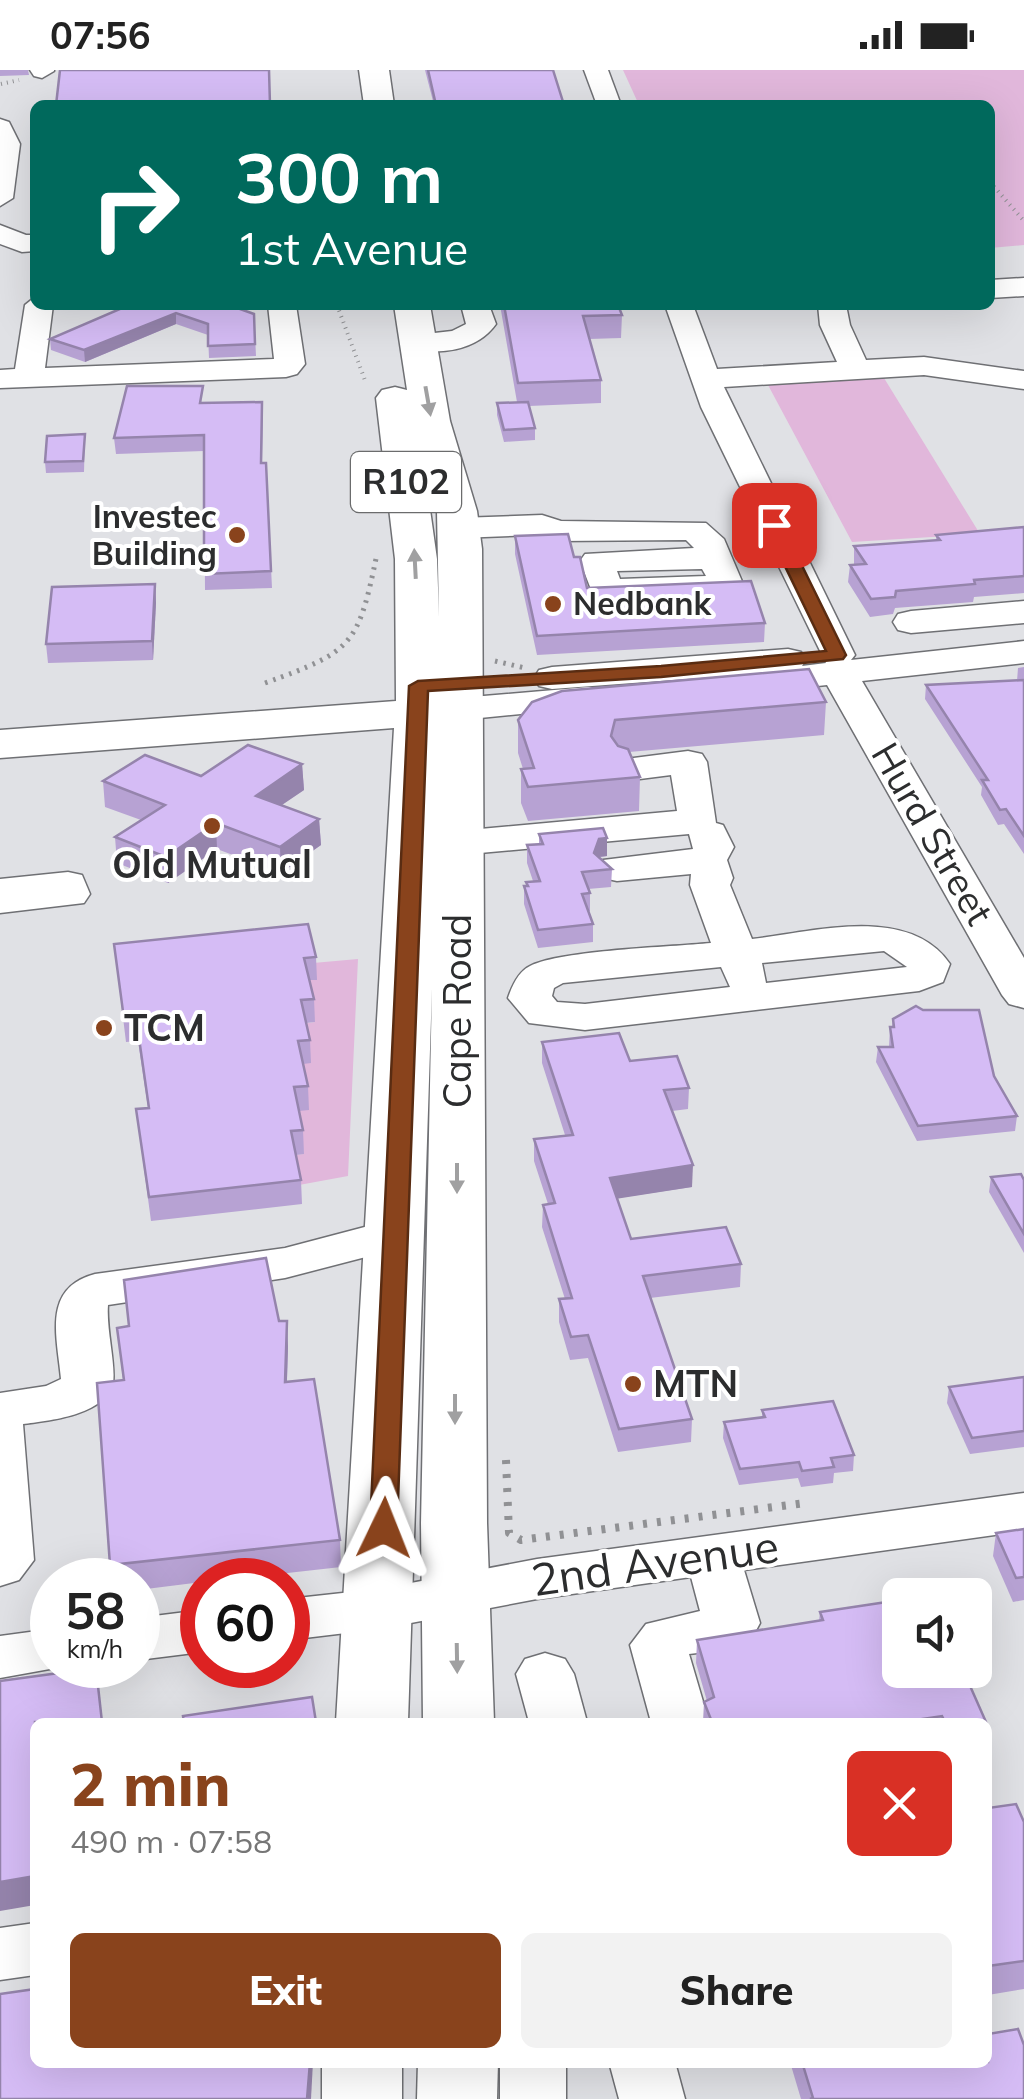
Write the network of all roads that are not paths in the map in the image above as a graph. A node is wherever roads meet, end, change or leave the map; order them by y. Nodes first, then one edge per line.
1 (374, 70) edge
2 (596, 70) edge
3 (378, 100) edge
4 (606, 100) edge
5 (0, 127) edge
6 (0, 198) edge
7 (0, 233) edge
8 (30, 244) edge
9 (30, 256) edge
10 (0, 262) edge
11 (1024, 287) edge
12 (995, 289) edge
13 (37, 310) edge
14 (283, 310) edge
15 (378, 310) edge
16 (477, 310) edge
17 (681, 310) edge
18 (833, 310) edge
19 (415, 323) edge
20 (855, 370) junction
21 (14, 378) edge
22 (706, 379) junction
23 (1024, 380) edge
24 (459, 528) junction
25 (776, 530) junction
26 (1024, 612) edge
27 (911, 622) dead end
28 (1024, 642) edge
29 (1024, 652) edge
30 (838, 664) junction
31 (438, 698) junction
32 (0, 718) edge
33 (0, 744) edge
34 (632, 768) edge
35 (702, 841) junction
36 (458, 842) junction
37 (617, 869) dead end
38 (0, 891) edge
39 (0, 902) edge
40 (736, 953) junction
41 (1024, 994) edge
42 (754, 998) junction
43 (395, 1234) junction
44 (0, 1410) edge
45 (0, 1429) edge
46 (1024, 1512) edge
47 (712, 1556) junction
48 (0, 1566) edge
49 (456, 1593) junction
50 (379, 1609) junction
51 (310, 1617) edge
52 (30, 1653) edge
53 (0, 1657) edge
54 (372, 1718) edge
55 (459, 1718) edge
56 (679, 1718) edge
57 (30, 1950) edge
58 (0, 1954) edge
59 (362, 2068) edge
60 (458, 2068) edge
61 (533, 2068) edge
62 (644, 2068) edge
63 (362, 2099) edge
64 (457, 2099) edge
65 (533, 2099) edge
66 (652, 2099) edge

1 - 3 main road
2 - 4 street
5 - 6 street
7 - 8 street
9 - 10 street
11 - 12 street
13 - 21 street
14 - 21 street
31 -> 15 main road, Cape Road / R102
16 - 19 street
17 - 22 street, Hurd Street
18 - 20 street
19 -> 24 main road, Cape Road / R102
20 - 22 street
20 - 23 street
22 - 25 street, Hurd Street
24 - 25 street
24 - 31 main road, Cape Road / R102
25 - 30 street, Hurd Street
26 - 27 street
28 - 30 street
29 - 30 street
30 - 31 street
30 - 31 street
30 - 41 street, Hurd Street
31 - 32 main road
31 - 33 main road
31 - 36 main road, Cape Road / R102
31 - 43 main road, Cape Road / R102
34 - 35 street
35 - 36 street
35 - 37 street
35 - 40 street
36 -> 49 main road, Cape Road / R102
38 - 39 street
40 - 42 street
40 - 42 street
40 - 42 street
43 - 44 street
43 - 50 main road, Cape Road / R102
45 - 48 street
46 - 47 street, 2nd Avenue
47 - 49 street, 2nd Avenue
47 - 56 street
49 - 50 street, 2nd Avenue
49 -> 55 main road, Cape Road / R102
50 - 51 street, 2nd Avenue
50 - 54 main road, Cape Road / R102
52 - 53 street
57 - 58 street
59 - 63 main road
60 - 64 main road
61 - 65 street
62 - 66 street

